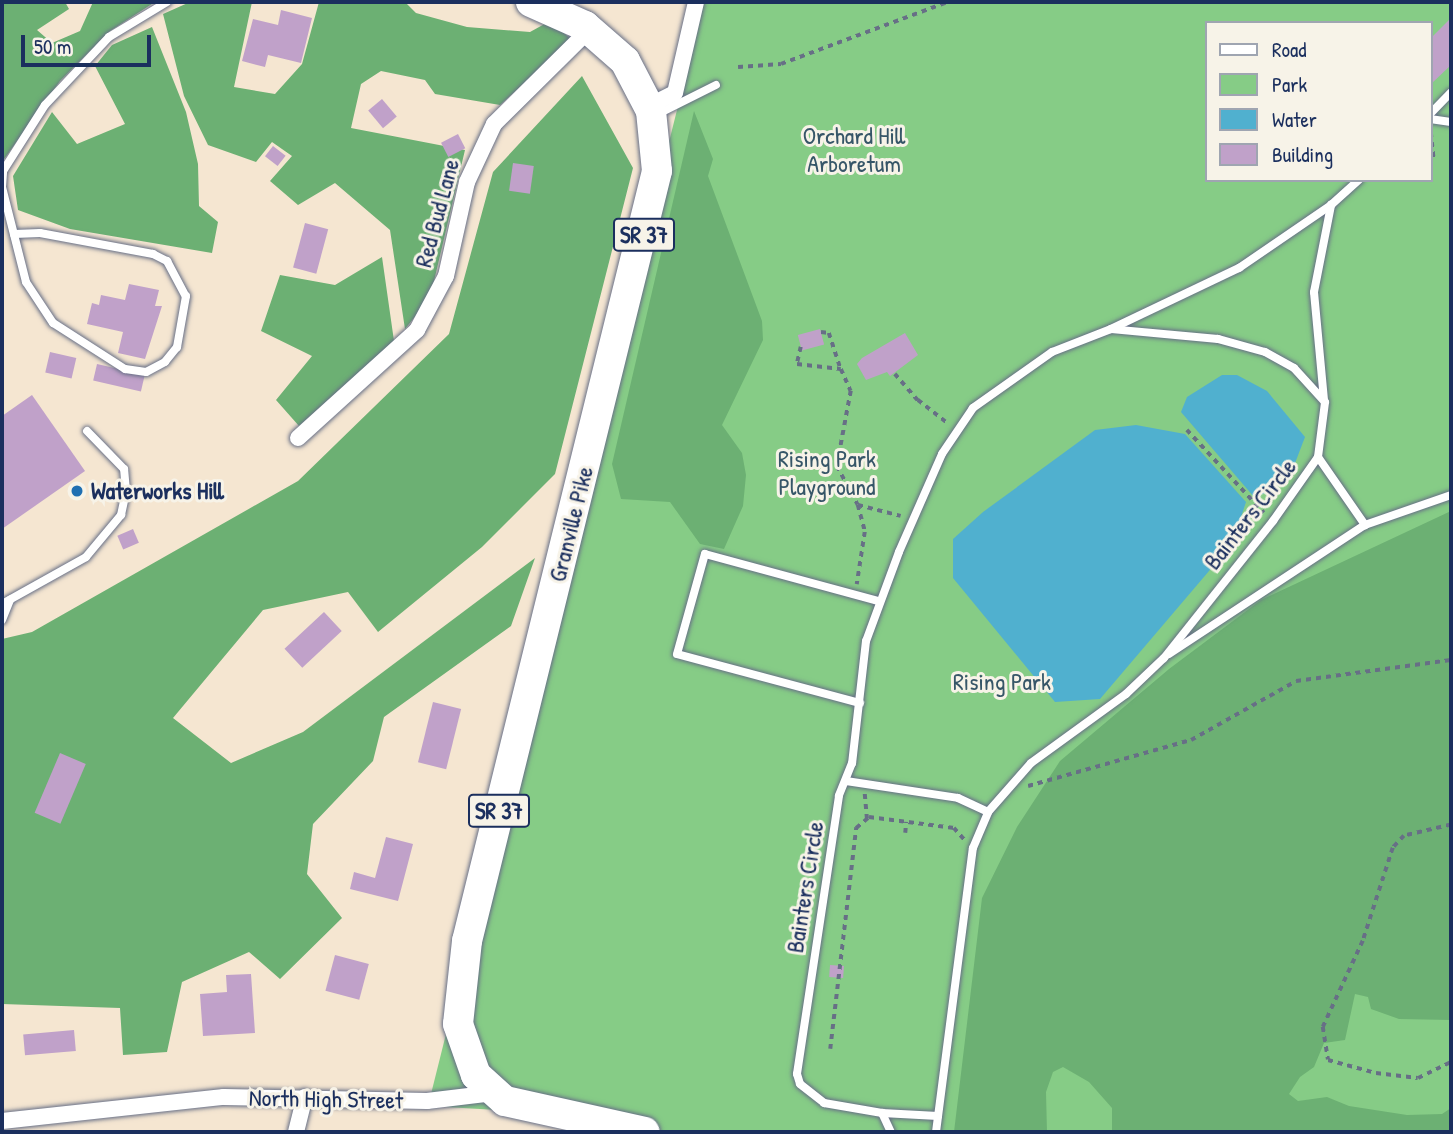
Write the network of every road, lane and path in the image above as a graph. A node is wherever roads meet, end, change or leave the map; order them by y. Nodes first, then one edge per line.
1 (167, 2) edge
2 (531, 2) edge
3 (696, 2) edge
4 (948, 2) edge
5 (590, 29) junction
6 (738, 67) dead end
7 (716, 85) dead end
8 (1451, 92) edge
9 (651, 111) junction
10 (1432, 112) edge
11 (1432, 119) edge
12 (1451, 122) edge
13 (1432, 145) edge
14 (1434, 160) dead end
15 (1357, 182) edge
16 (1331, 205) junction
17 (14, 234) junction
18 (1111, 329) junction
19 (821, 332) dead end
20 (801, 347) dead end
21 (841, 369) junction
22 (895, 374) dead end
23 (1325, 402) junction
24 (958, 430) junction
25 (1186, 430) dead end
26 (87, 431) dead end
27 (298, 438) dead end
28 (1318, 457) junction
29 (1451, 495) edge
30 (858, 505) junction
31 (906, 518) dead end
32 (1273, 522) junction
33 (1365, 525) junction
34 (855, 593) junction
35 (878, 601) junction
36 (6, 602) edge
37 (2, 620) edge
38 (1164, 658) junction
39 (1451, 660) edge
40 (860, 703) junction
41 (846, 781) junction
42 (866, 785) junction
43 (1008, 789) junction
44 (988, 813) junction
45 (867, 819) junction
46 (906, 822) junction
47 (1451, 825) edge
48 (905, 833) dead end
49 (973, 848) junction
50 (830, 1049) dead end
51 (1451, 1062) edge
52 (494, 1093) junction
53 (305, 1097) junction
54 (882, 1113) junction
55 (938, 1116) junction
56 (2, 1121) edge
57 (296, 1132) edge
58 (645, 1132) edge
59 (891, 1132) edge
60 (936, 1132) edge

1 - 17 lane
2 - 5 highway, Granville Pike / SR 37
3 - 9 street
4 - 6 path
5 - 9 highway, Granville Pike / SR 37
5 - 27 street, Red Bud Lane
7 - 9 lane
8 - 10 lane
9 - 52 highway, Granville Pike / SR 37
11 - 12 lane
13 - 14 path
15 - 16 lane
16 - 18 lane
16 - 23 lane
17 - 17 lane
18 - 23 lane, Bainters Circle
18 - 24 lane, Bainters Circle
19 - 21 path
20 - 21 path
21 - 30 path
22 - 24 path
23 - 28 lane, Bainters Circle
24 - 35 lane, Bainters Circle
25 - 32 path
26 - 36 lane
28 - 32 lane, Bainters Circle
28 - 33 lane
29 - 33 lane
30 - 31 path
30 - 34 path
32 - 38 lane, Bainters Circle
33 - 38 lane
34 - 35 lane
34 - 40 lane
35 - 40 lane, Bainters Circle
36 - 37 lane
38 - 43 lane, Bainters Circle
39 - 43 path
40 - 41 lane, Bainters Circle
41 - 42 lane
41 - 54 lane, Bainters Circle
42 - 44 lane
42 - 45 path
43 - 44 lane, Bainters Circle
44 - 49 lane, Bainters Circle
45 - 46 path
45 - 50 path
46 - 48 path
46 - 49 path
47 - 51 path
49 - 55 lane, Bainters Circle
52 - 53 street, North High Street
52 - 58 highway, SR 37
53 - 56 street, North High Street
53 - 57 street
54 - 55 lane
54 - 59 lane
55 - 60 lane, Bainters Circle

